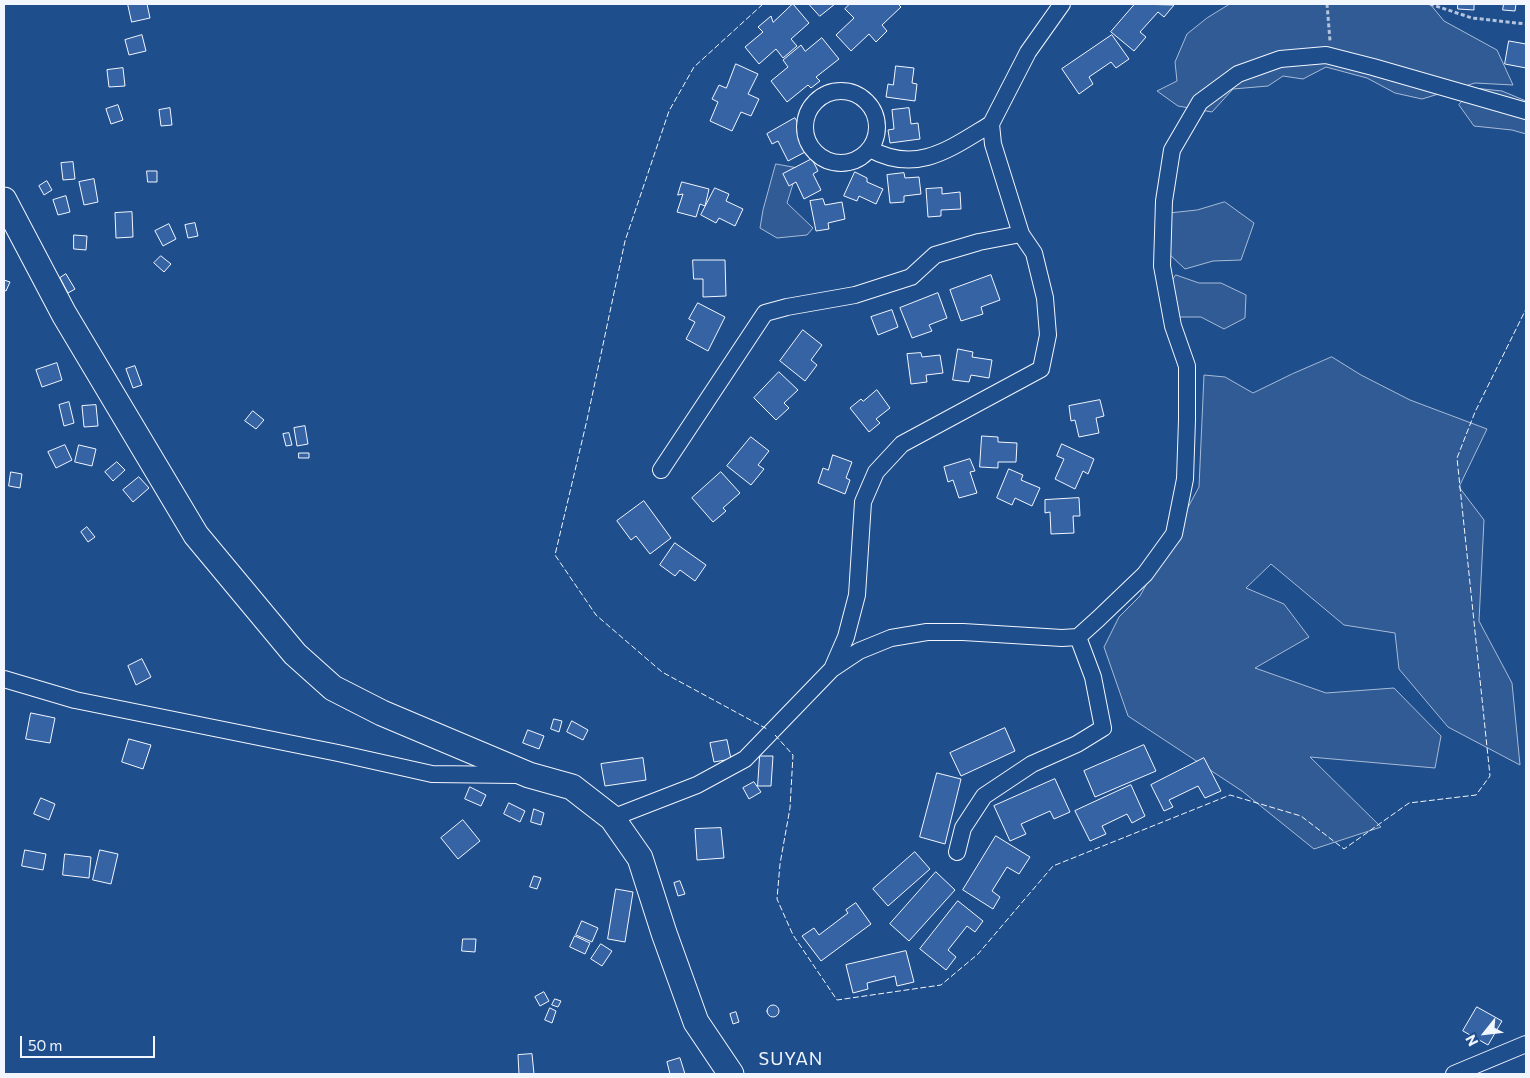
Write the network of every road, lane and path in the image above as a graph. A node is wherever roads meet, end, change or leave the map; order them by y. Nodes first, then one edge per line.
1 (1062, 4) edge
2 (1328, 4) edge
3 (1430, 4) edge
4 (1526, 24) edge
5 (1331, 57) junction
6 (1526, 111) edge
7 (991, 124) junction
8 (870, 148) junction
9 (4, 200) edge
10 (1021, 234) junction
11 (661, 470) dead end
12 (1078, 637) junction
13 (832, 669) junction
14 (4, 679) edge
15 (528, 775) junction
16 (612, 818) junction
17 (956, 852) dead end
18 (1526, 1044) edge
19 (731, 1074) edge
20 (1454, 1074) edge

1 - 7 street
2 - 5 path
3 - 4 path
5 - 6 street
5 - 12 street
7 - 8 street
7 - 10 street
8 - 8 street
9 - 15 main road
10 - 11 street
10 - 13 street
12 - 13 street
12 - 17 street
13 - 16 street
14 - 15 street
15 - 16 main road
16 - 19 main road
18 - 20 street

